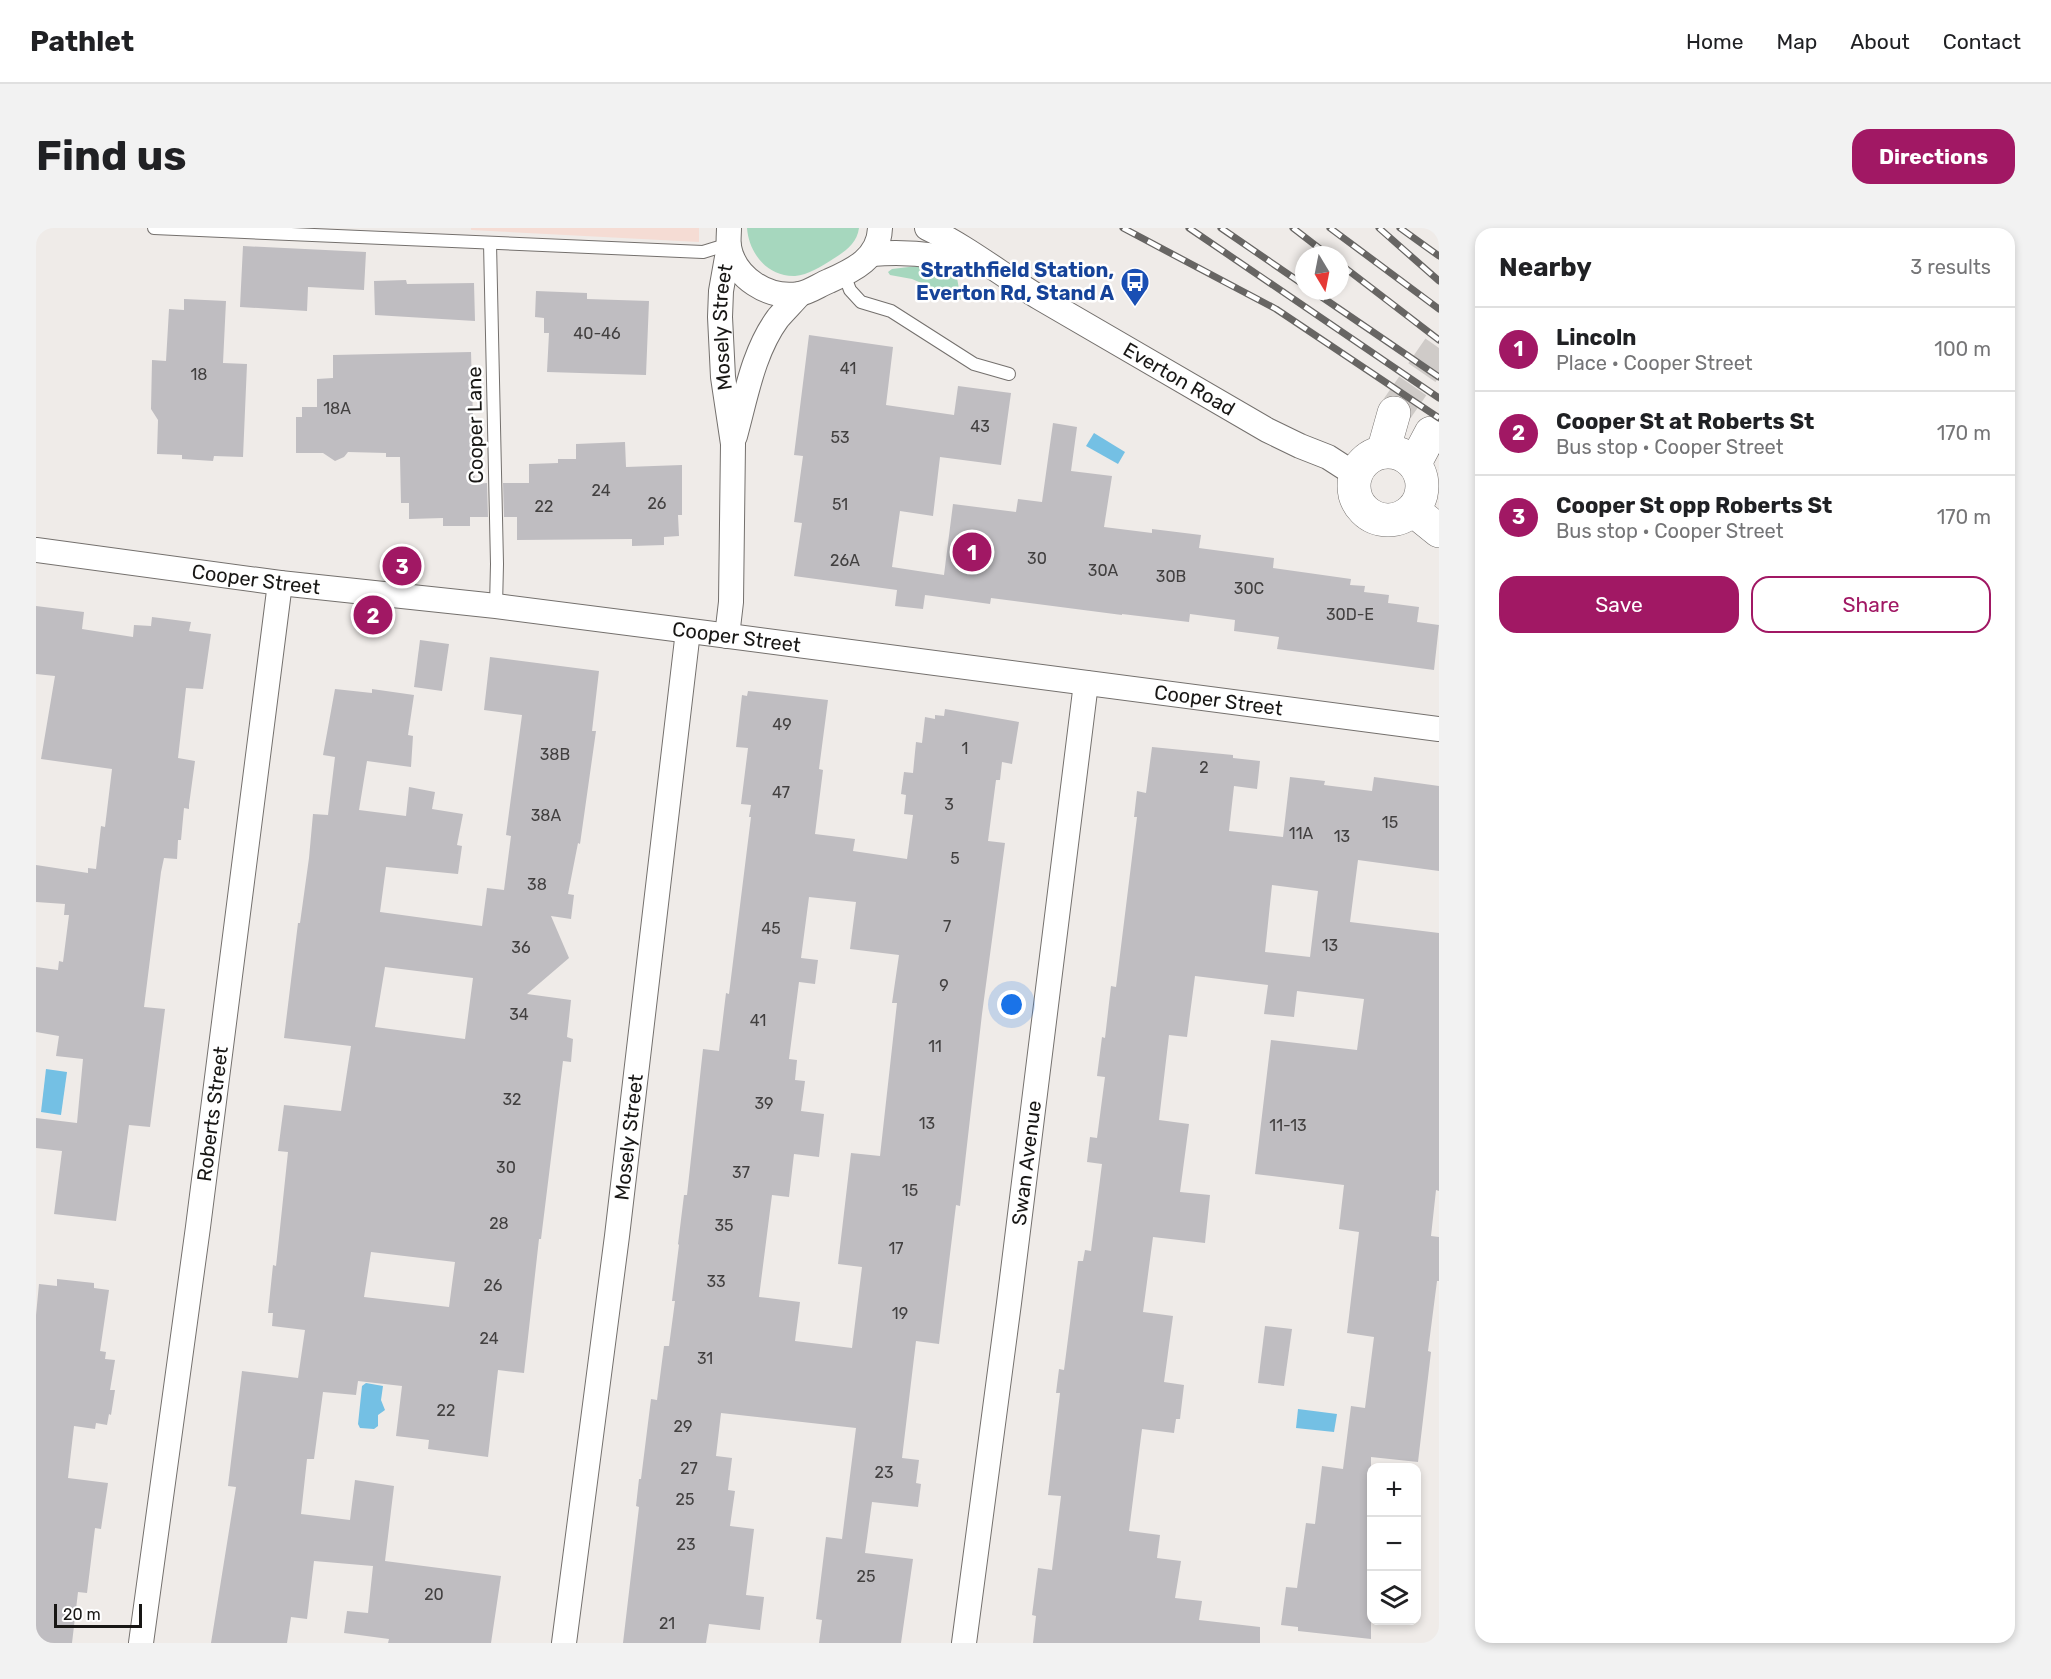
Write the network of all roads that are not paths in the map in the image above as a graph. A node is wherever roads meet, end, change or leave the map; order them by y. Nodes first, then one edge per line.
1 (154, 228) edge
2 (880, 228) edge
3 (927, 228) edge
4 (729, 239) edge
5 (490, 243) junction
6 (872, 254) junction
7 (844, 274) junction
8 (1006, 278) junction
9 (800, 294) junction
10 (1009, 374) dead end
11 (1394, 413) tunnel mouth
12 (1431, 433) dead end
13 (733, 444) junction
14 (1383, 452) junction
15 (1414, 464) junction
16 (1356, 475) junction
17 (1413, 510) junction
18 (1439, 531) edge
19 (36, 550) edge
20 (280, 584) junction
21 (496, 606) junction
22 (688, 631) junction
23 (727, 636) junction
24 (1086, 683) junction
25 (1439, 729) edge
26 (141, 1643) edge
27 (564, 1643) edge
28 (964, 1643) edge

1 - 5 lane
2 - 6 street
3 - 8 street
4 - 5 lane
4 - 9 street
4 - 13 street, Mosely Street
5 - 21 lane, Cooper Lane
6 - 7 street
6 - 8 street
7 - 9 street
7 - 10 lane
8 - 16 street, Everton Road
9 - 13 street, Mosely Street
11 - 14 main road
12 - 15 main road
13 - 23 street, Mosely Street
14 - 15 main road
14 - 16 main road
15 - 17 main road
16 - 17 main road
17 - 18 main road
19 - 20 street, Cooper Street
20 - 21 street, Cooper Street
20 - 26 street, Roberts Street
21 - 22 street, Cooper Street
22 - 23 street, Cooper Street
22 - 27 street, Mosely Street
23 - 24 street, Cooper Street
24 - 25 street, Cooper Street
24 - 28 street, Swan Avenue

